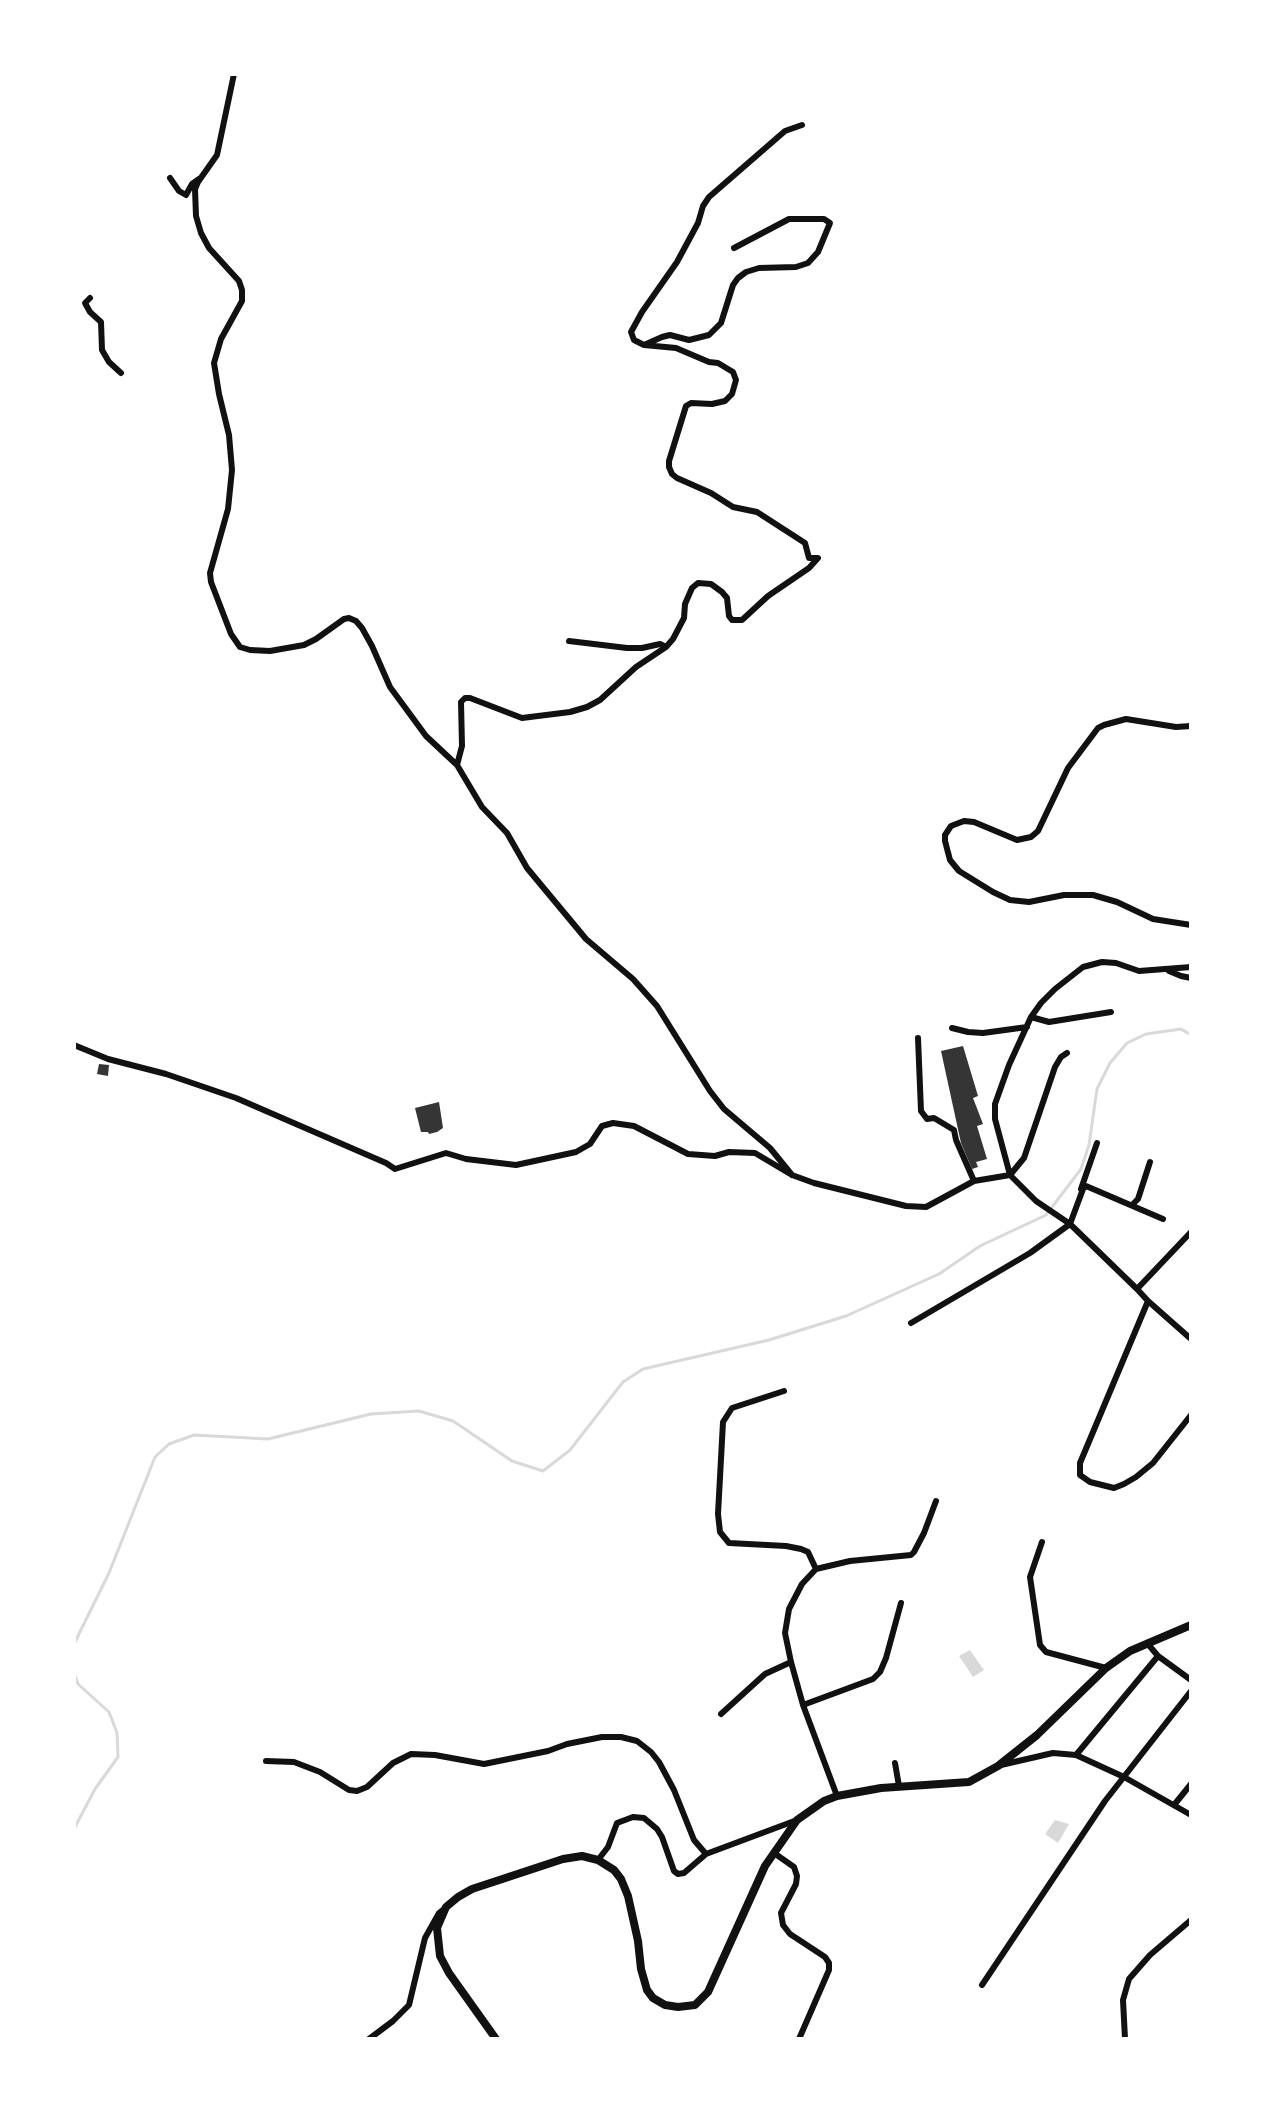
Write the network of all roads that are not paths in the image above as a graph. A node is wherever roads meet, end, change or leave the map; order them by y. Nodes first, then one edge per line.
1 (234, 74) edge
2 (802, 125) dead end
3 (170, 178) dead end
4 (200, 179) junction
5 (734, 248) dead end
6 (90, 298) dead end
7 (644, 345) junction
8 (121, 373) dead end
9 (569, 641) dead end
10 (666, 647) junction
11 (1191, 726) edge
12 (457, 765) junction
13 (1191, 925) edge
14 (1191, 967) edge
15 (1166, 970) junction
16 (1191, 978) edge
17 (1111, 1012) dead end
18 (1031, 1017) junction
19 (1027, 1027) junction
20 (952, 1028) dead end
21 (918, 1038) dead end
22 (74, 1045) edge
23 (1067, 1053) dead end
24 (1097, 1143) dead end
25 (1150, 1162) dead end
26 (792, 1175) junction
27 (1010, 1175) junction
28 (974, 1181) junction
29 (1132, 1205) junction
30 (1163, 1219) dead end
31 (1070, 1223) junction
32 (1191, 1232) edge
33 (1137, 1289) junction
34 (1148, 1301) junction
35 (911, 1323) dead end
36 (1191, 1339) edge
37 (784, 1391) dead end
38 (1191, 1415) edge
39 (936, 1501) dead end
40 (1042, 1542) dead end
41 (816, 1569) junction
42 (901, 1603) dead end
43 (1191, 1625) edge
44 (1147, 1643) junction
45 (1158, 1656) junction
46 (791, 1662) junction
47 (1106, 1668) junction
48 (1191, 1680) edge
49 (1191, 1691) edge
50 (803, 1705) junction
51 (721, 1714) dead end
52 (1076, 1755) junction
53 (266, 1761) dead end
54 (895, 1763) dead end
55 (998, 1766) junction
56 (1124, 1777) junction
57 (1191, 1784) edge
58 (899, 1786) junction
59 (837, 1796) junction
60 (1174, 1805) junction
61 (1191, 1815) edge
62 (797, 1820) junction
63 (774, 1853) junction
64 (706, 1854) junction
65 (598, 1860) junction
66 (446, 1907) junction
67 (1191, 1920) edge
68 (982, 1985) dead end
69 (369, 2039) edge
70 (496, 2039) edge
71 (799, 2039) edge
72 (1125, 2039) edge

1 - 4 street
2 - 7 street
3 - 4 street
4 - 12 street
5 - 7 street
6 - 8 street
7 - 10 street
9 - 10 street
10 - 12 street
11 - 13 street
12 - 26 street
14 - 15 street
15 - 16 street
15 - 18 street
17 - 18 street
18 - 19 street
19 - 20 street
19 - 27 street
21 - 28 street
22 - 26 street
23 - 27 street
24 - 31 street
25 - 29 street
26 - 28 street
27 - 28 street
27 - 31 street
29 - 30 street
29 - 31 street
31 - 33 street
31 - 35 street
32 - 33 street
33 - 34 street
34 - 36 street
34 - 38 street
37 - 41 street
39 - 41 street
40 - 47 street
41 - 46 street
42 - 50 street
43 - 44 main road
44 - 45 street
44 - 47 main road
45 - 48 street
45 - 52 street
46 - 50 street
46 - 51 street
47 - 55 main road
49 - 56 street
50 - 59 street
52 - 55 street
52 - 56 street
53 - 64 street
54 - 58 street
55 - 58 main road
56 - 60 street
56 - 68 street
57 - 60 street
58 - 59 main road
59 - 62 main road
60 - 61 street
62 - 63 main road
62 - 64 street
63 - 65 main road
63 - 71 street
64 - 65 street
65 - 66 main road
66 - 69 street
66 - 70 main road
67 - 72 street

